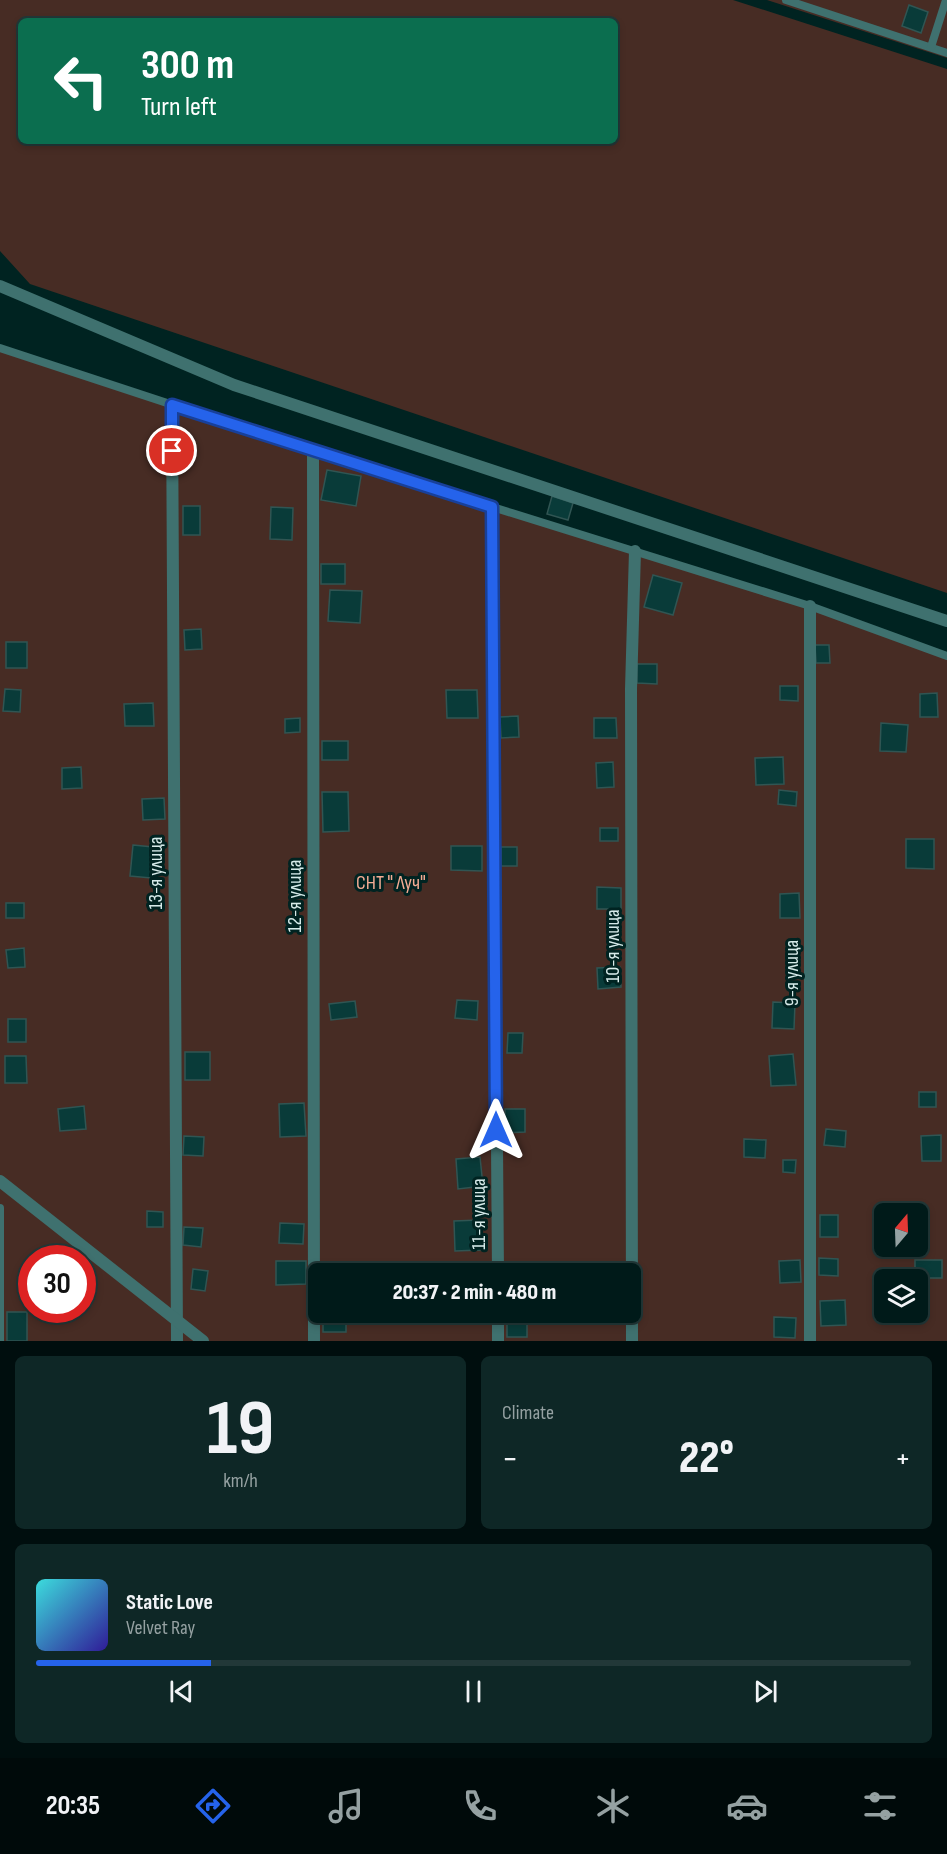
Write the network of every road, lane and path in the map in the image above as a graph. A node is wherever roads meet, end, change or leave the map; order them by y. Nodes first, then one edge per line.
1 (786, 0) edge
2 (821, 0) edge
3 (946, 0) edge
4 (818, 10) junction
5 (931, 47) junction
6 (947, 52) edge
7 (0, 286) edge
8 (0, 348) edge
9 (172, 405) junction
10 (313, 451) junction
11 (492, 507) junction
12 (635, 551) junction
13 (810, 606) junction
14 (947, 621) edge
15 (947, 656) edge
16 (0, 1181) edge
17 (0, 1208) edge
18 (498, 1263) edge
19 (176, 1320) junction
20 (498, 1323) edge
21 (0, 1341) edge
22 (177, 1341) edge
23 (203, 1341) edge
24 (314, 1341) edge
25 (498, 1341) edge
26 (632, 1341) edge
27 (810, 1341) edge

1 - 4 lane
2 - 4 lane
3 - 5 lane
4 - 5 lane
5 - 6 lane
7 - 14 street
8 - 9 lane
9 - 10 lane
9 - 19 street, 13-я улица
10 - 11 lane
10 - 24 street, 12-я улица
11 - 12 lane
11 - 18 street, 11-я улица
12 - 13 lane
12 - 26 street, 10-я улица
13 - 15 lane
13 - 27 street, 9-я улица
16 - 19 street
17 - 21 lane
19 - 22 street, 13-я улица
19 - 23 street
20 - 25 street

